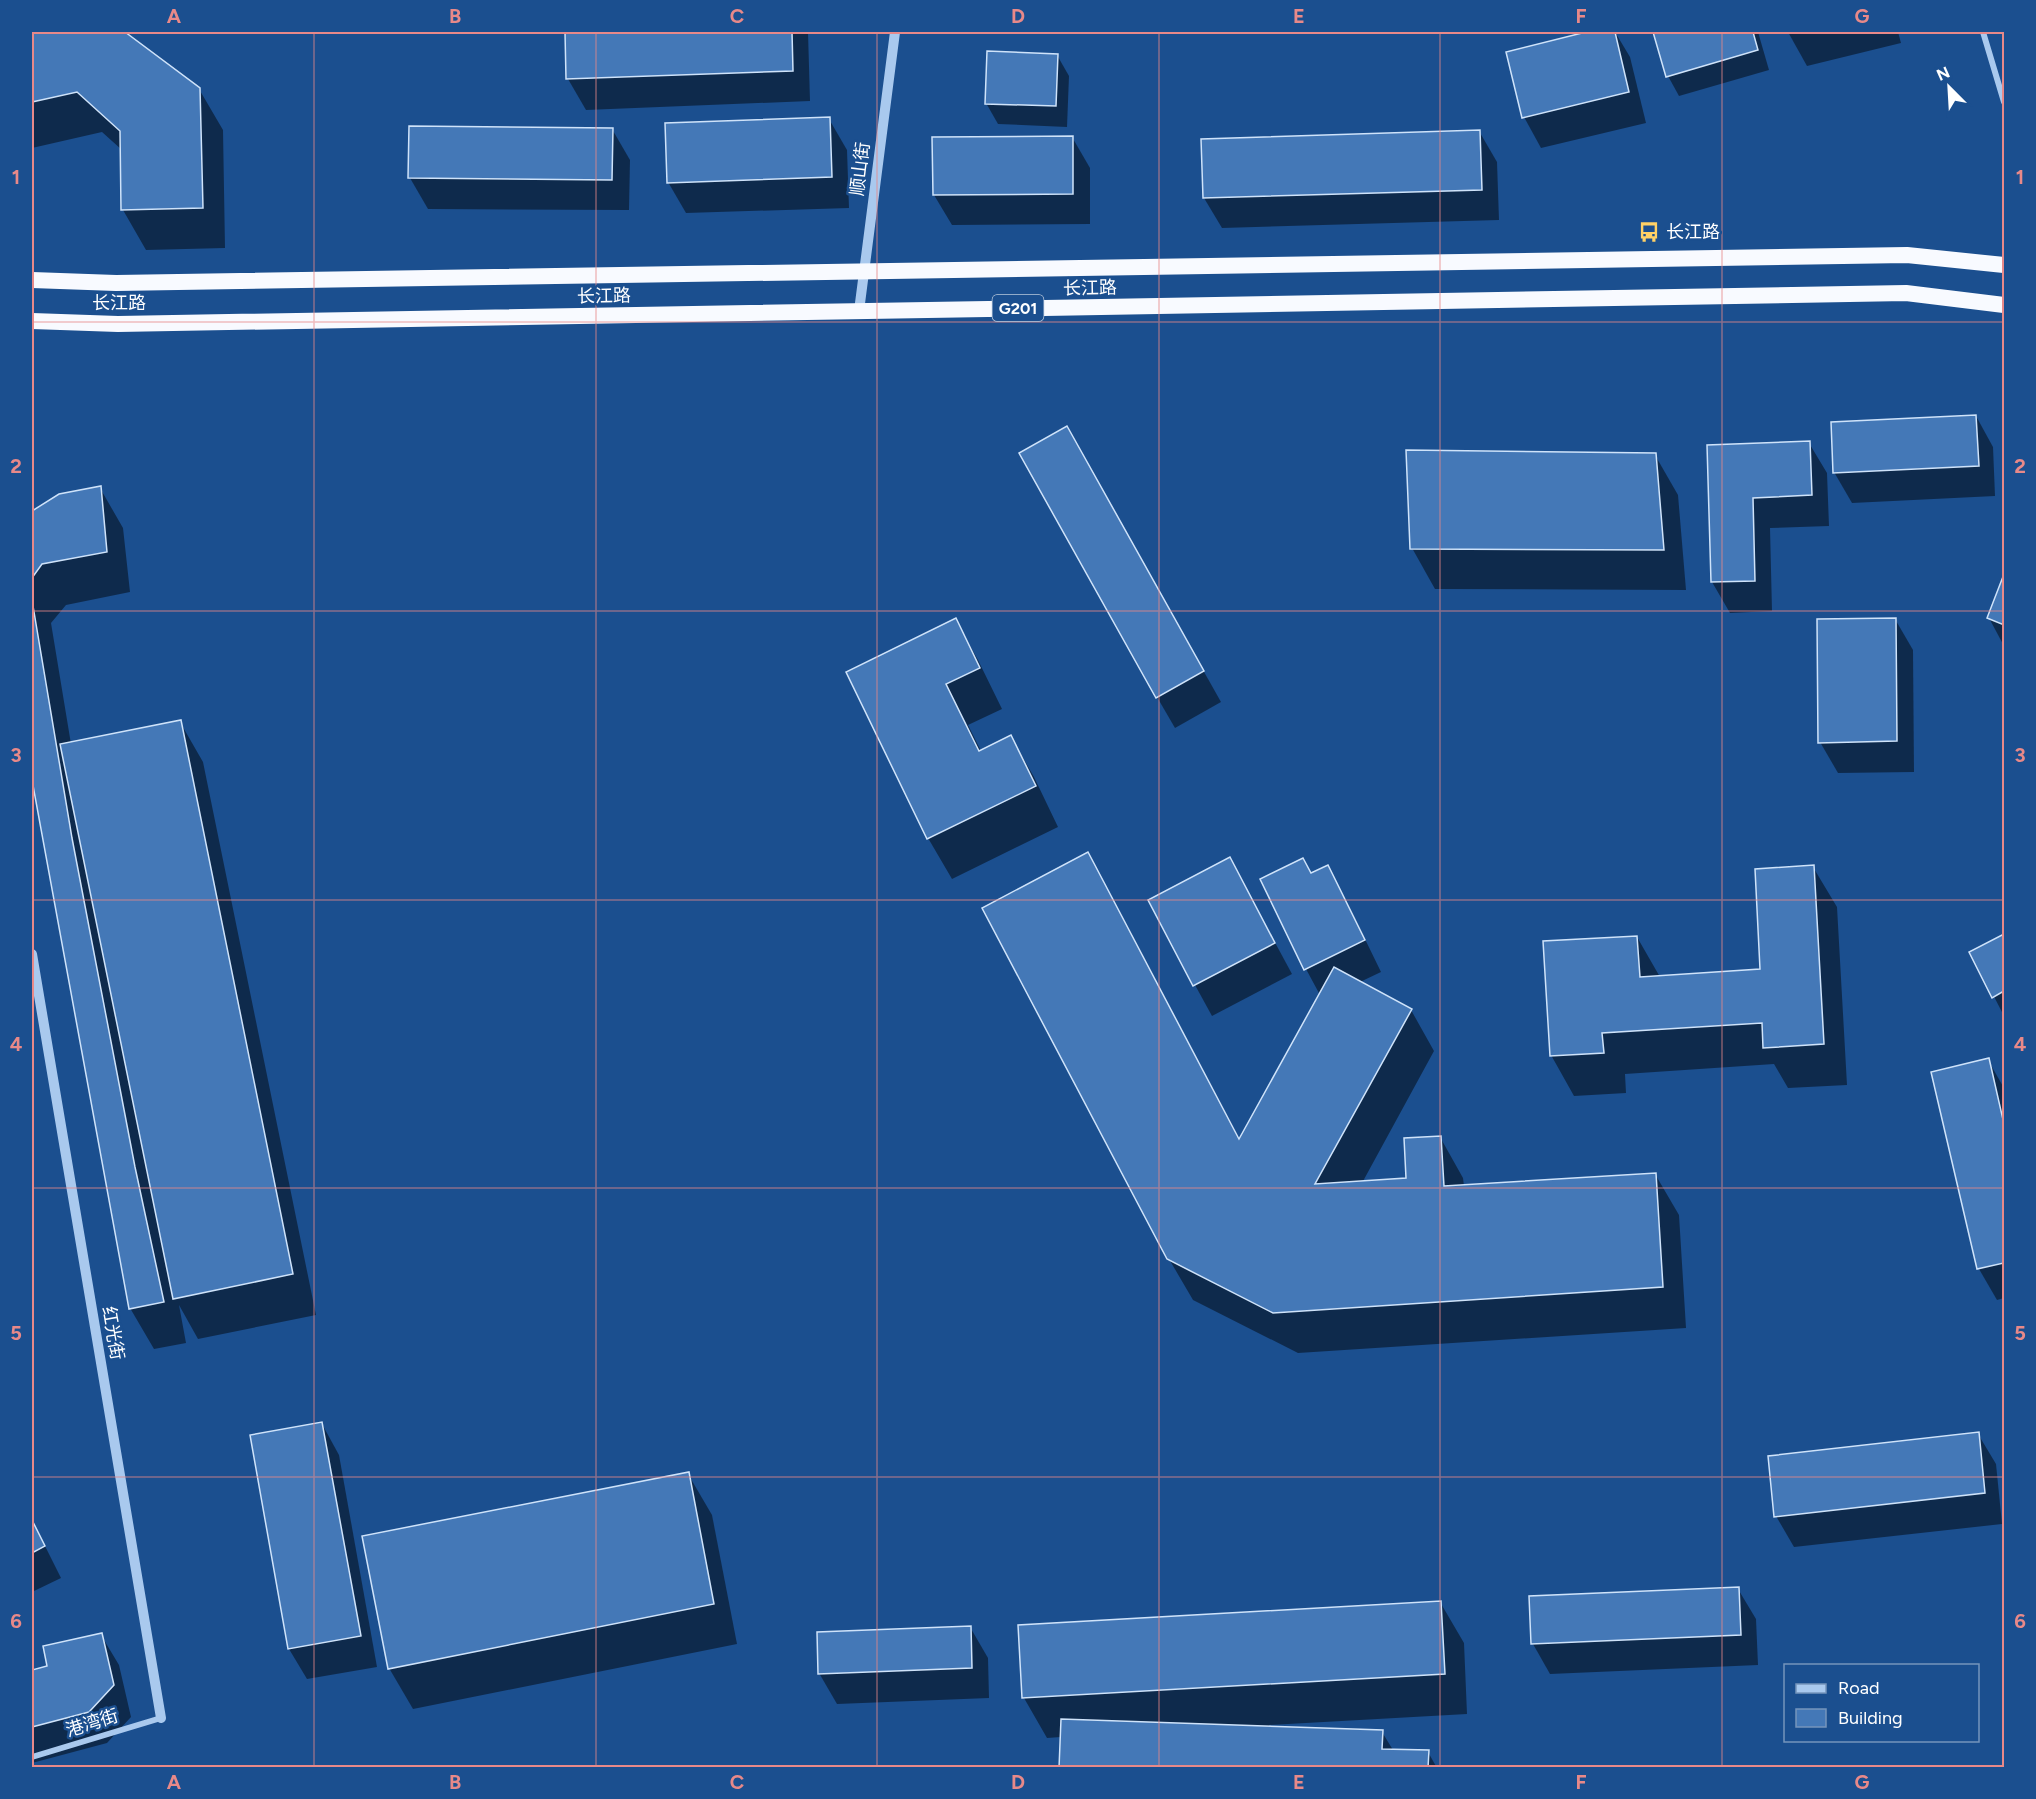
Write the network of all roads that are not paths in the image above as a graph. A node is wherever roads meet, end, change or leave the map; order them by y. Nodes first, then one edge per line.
1 (895, 32) edge
2 (1983, 32) edge
3 (2004, 102) edge
4 (2004, 266) edge
5 (864, 271) junction
6 (32, 280) edge
7 (2004, 305) edge
8 (859, 311) junction
9 (32, 321) edge
10 (32, 954) edge
11 (161, 1718) joint
12 (32, 1757) edge

1 - 5 street, 顺山街
2 - 3 street
4 - 5 highway, 长江路 / G201
5 - 6 highway, 长江路 / G201
5 - 8 street, 顺山街
7 - 8 highway, 长江路 / G201
8 - 9 highway, 长江路 / G201
10 - 11 street, 红光街
11 - 12 street, 港湾街

